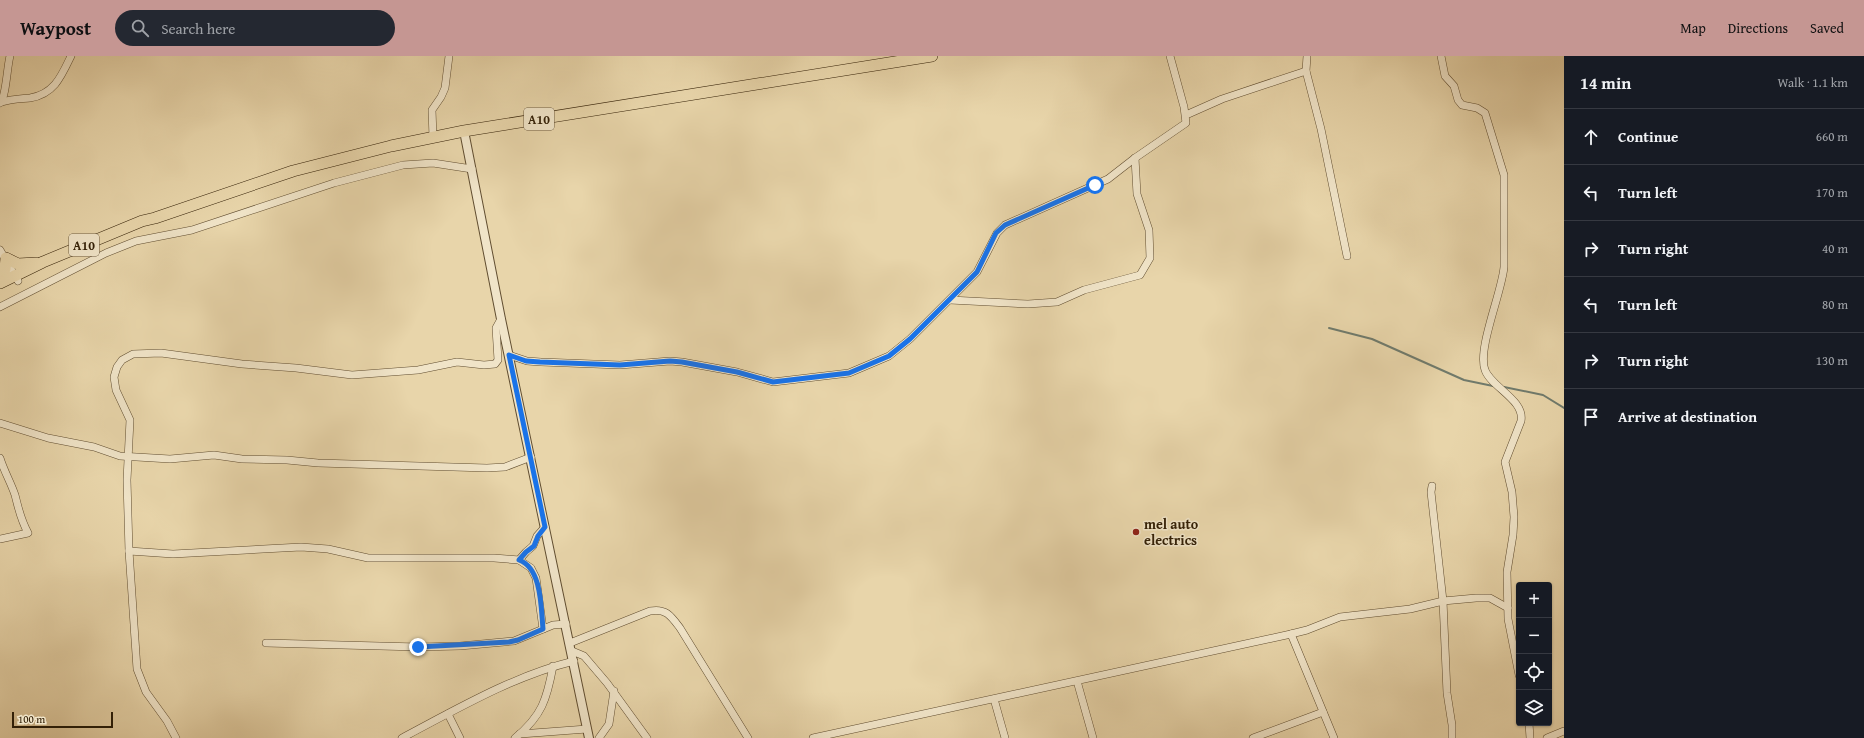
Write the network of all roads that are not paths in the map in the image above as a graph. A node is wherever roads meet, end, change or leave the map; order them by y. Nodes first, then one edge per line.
1 (10, 56) edge
2 (71, 56) edge
3 (449, 56) edge
4 (932, 56) edge
5 (1170, 56) edge
6 (1307, 56) edge
7 (1441, 56) edge
8 (1306, 71) junction
9 (1, 103) edge
10 (1186, 115) junction
11 (464, 131) junction
12 (433, 137) junction
13 (1135, 158) junction
14 (472, 169) junction
15 (154, 218) junction
16 (3, 254) edge
17 (1347, 256) dead end
18 (43, 262) junction
19 (0, 278) edge
20 (16, 278) junction
21 (0, 283) edge
22 (0, 290) edge
23 (950, 300) junction
24 (0, 306) edge
25 (501, 319) junction
26 (509, 355) junction
27 (0, 423) edge
28 (127, 456) junction
29 (531, 457) junction
30 (0, 458) edge
31 (1432, 486) dead end
32 (545, 527) junction
33 (0, 539) edge
34 (129, 551) junction
35 (519, 560) junction
36 (1442, 600) junction
37 (1508, 608) junction
38 (566, 624) junction
39 (543, 629) junction
40 (1290, 634) junction
41 (266, 643) dead end
42 (571, 647) junction
43 (1516, 657) edge
44 (574, 661) junction
45 (553, 666) junction
46 (1077, 681) junction
47 (614, 691) junction
48 (994, 699) junction
49 (1323, 712) junction
50 (448, 714) junction
51 (1528, 726) edge
52 (587, 729) junction
53 (1564, 731) edge
54 (518, 736) edge
55 (176, 738) edge
56 (402, 738) edge
57 (460, 738) edge
58 (588, 738) edge
59 (599, 738) edge
60 (647, 738) edge
61 (748, 738) edge
62 (813, 738) edge
63 (1005, 738) edge
64 (1093, 738) edge
65 (1253, 738) edge
66 (1334, 738) edge
67 (1452, 738) edge
68 (1530, 738) edge
69 (1548, 738) edge

1 - 9 street
2 - 9 street
3 - 12 street
4 - 11 main road, A10
5 - 10 street
6 - 8 street
7 - 37 street
8 - 10 street
8 - 17 street
10 - 13 street
11 - 12 main road, A10
11 - 14 street
12 - 15 main road, A10
13 - 23 street
13 - 23 street
14 - 24 street
14 - 25 street
15 - 18 main road, A10
15 - 20 main road, A10
16 - 18 main road
16 - 19 main road
16 - 20 street
18 - 20 main road, A10
20 - 21 main road, A10
20 - 22 main road, A10
23 - 26 street
25 - 26 street
25 - 28 street
26 - 29 street
27 - 28 street
28 - 29 street
28 - 34 street
29 - 32 street
30 - 33 street
31 - 36 street
32 - 35 street
32 - 38 street
34 - 35 street
34 - 55 street
35 - 39 street
36 - 37 street
36 - 40 street
36 - 67 street
37 - 43 street
38 - 39 street
38 - 42 street
39 - 41 street
40 - 46 street
40 - 49 street
42 - 44 street
42 - 47 street
42 - 61 street
44 - 45 street
44 - 52 street
45 - 50 street
45 - 54 street
46 - 48 street
46 - 64 street
47 - 59 street
47 - 60 street
48 - 62 street
48 - 63 street
49 - 65 street
49 - 66 street
50 - 56 street
50 - 57 street
51 - 68 street
52 - 54 street
52 - 58 street
53 - 69 street

